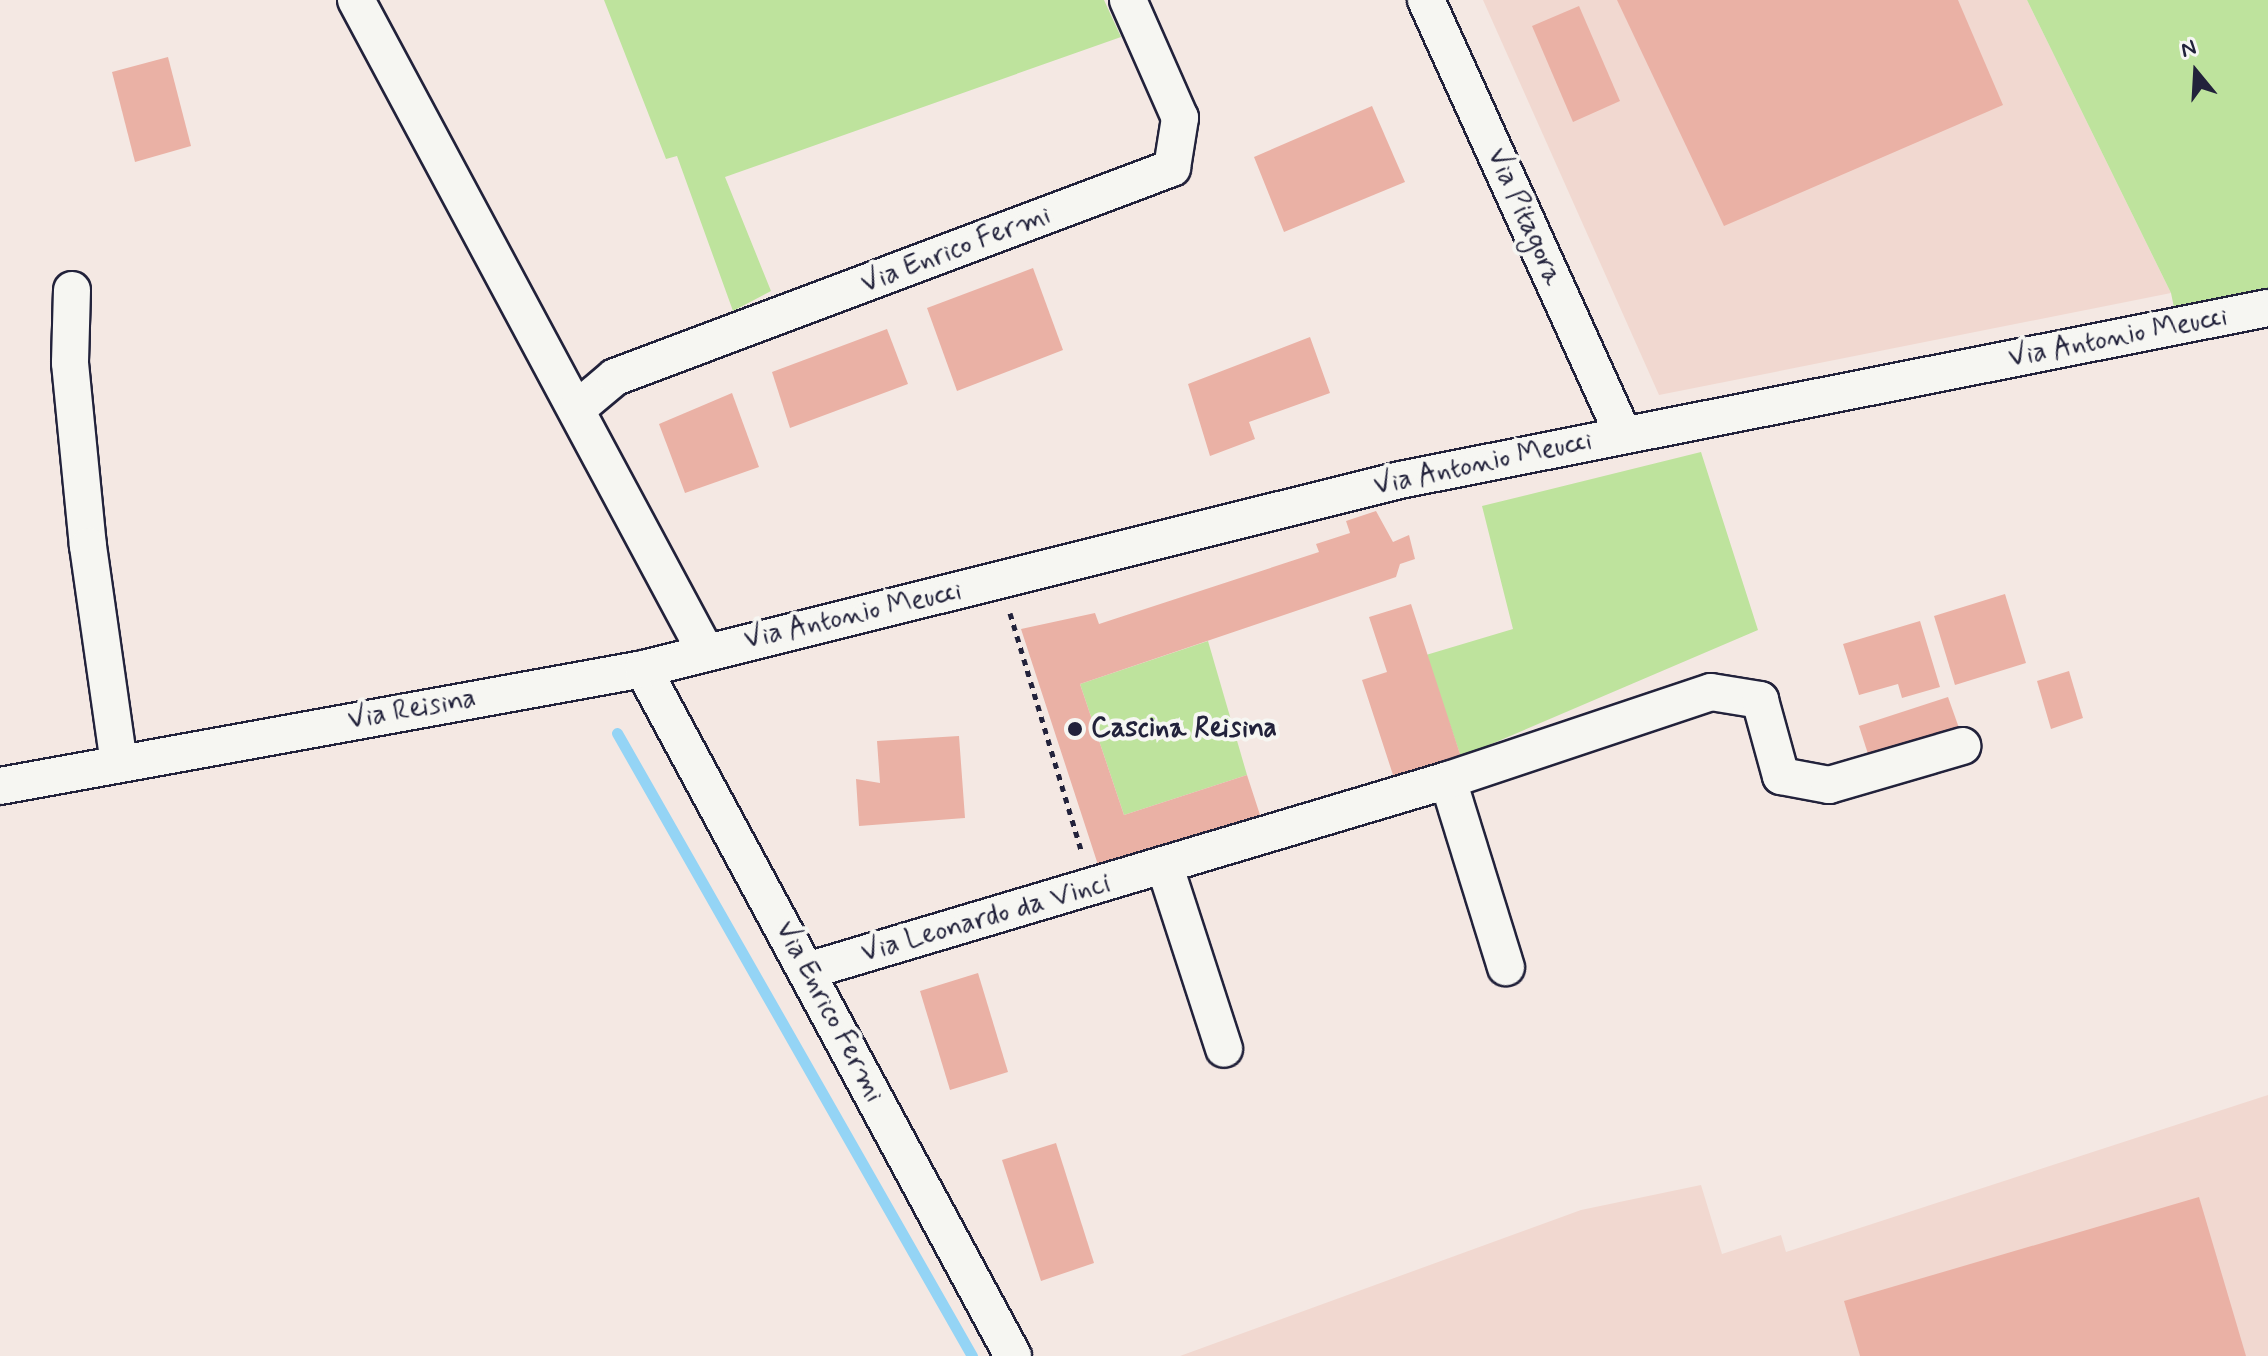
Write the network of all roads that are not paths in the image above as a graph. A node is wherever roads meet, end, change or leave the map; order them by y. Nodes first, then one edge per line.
1 (356, 0) edge
2 (1128, 0) edge
3 (1426, 0) edge
4 (72, 290) dead end
5 (2268, 308) edge
6 (578, 408) junction
7 (1623, 434) junction
8 (705, 651) junction
9 (643, 669) junction
10 (1962, 746) dead end
11 (119, 763) junction
12 (1448, 780) junction
13 (0, 786) edge
14 (1165, 867) junction
15 (1506, 967) dead end
16 (807, 971) junction
17 (1224, 1049) dead end
18 (1013, 1356) edge

1 - 6 street
2 - 6 street, Via Enrico Fermi
3 - 7 street, Via Pitagora
4 - 11 street
5 - 7 street, Via Antonio Meucci
6 - 8 street
7 - 8 street, Via Antonio Meucci
8 - 9 street, Via Reisina
9 - 11 street, Via Reisina
9 - 16 street, Via Enrico Fermi
10 - 12 street, Via Leonardo da Vinci
11 - 13 street, Via Reisina
12 - 14 street, Via Leonardo da Vinci
12 - 15 street
14 - 16 street, Via Leonardo da Vinci
14 - 17 street
16 - 18 street, Via Enrico Fermi

